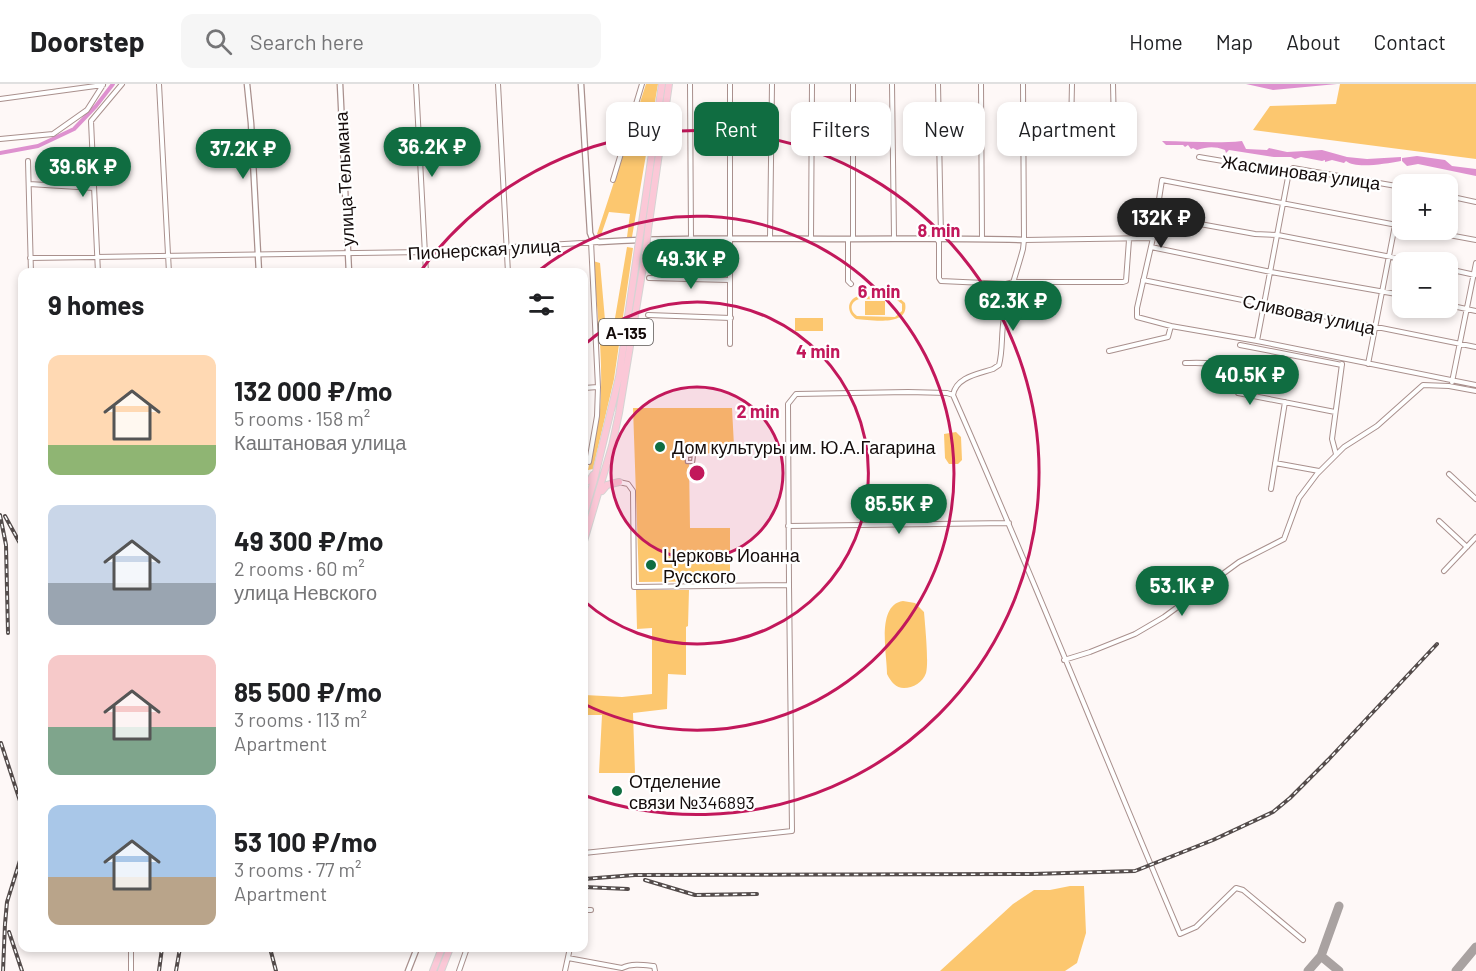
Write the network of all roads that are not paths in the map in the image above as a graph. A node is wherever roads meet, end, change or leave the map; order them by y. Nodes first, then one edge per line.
1 (122, 84) edge
2 (159, 84) edge
3 (247, 84) edge
4 (340, 84) edge
5 (416, 84) edge
6 (498, 84) edge
7 (581, 84) edge
8 (642, 84) edge
9 (662, 84) edge
10 (669, 84) edge
11 (690, 84) edge
12 (730, 84) edge
13 (772, 84) edge
14 (812, 84) edge
15 (853, 84) edge
16 (892, 84) edge
17 (938, 84) edge
18 (981, 84) edge
19 (1023, 84) edge
20 (1072, 84) edge
21 (1113, 84) edge
22 (103, 85) edge
23 (0, 99) edge
24 (1072, 102) edge
25 (1113, 102) edge
26 (0, 139) edge
27 (1199, 157) dead end
28 (28, 161) dead end
29 (1289, 172) junction
30 (613, 180) dead end
31 (28, 184) junction
32 (1392, 186) edge
33 (94, 188) junction
34 (1458, 198) edge
35 (1476, 202) edge
36 (1284, 203) junction
37 (1156, 216) junction
38 (1392, 224) edge
39 (645, 229) junction
40 (590, 235) junction
41 (1278, 235) junction
42 (811, 237) junction
43 (894, 237) junction
44 (1458, 237) edge
45 (691, 238) junction
46 (731, 238) junction
47 (770, 238) junction
48 (939, 238) junction
49 (1153, 238) junction
50 (850, 239) junction
51 (982, 239) junction
52 (1024, 240) junction
53 (1129, 240) junction
54 (1393, 240) edge
55 (1476, 240) edge
56 (599, 242) junction
57 (591, 243) junction
58 (1151, 247) junction
59 (507, 248) junction
60 (425, 252) junction
61 (349, 254) junction
62 (258, 256) junction
63 (97, 257) junction
64 (168, 257) junction
65 (1390, 257) junction
66 (30, 258) junction
67 (1476, 262) edge
68 (31, 268) edge
69 (98, 268) edge
70 (169, 268) edge
71 (259, 268) edge
72 (350, 268) edge
73 (426, 268) edge
74 (508, 268) edge
75 (1458, 271) edge
76 (1271, 272) junction
77 (1475, 275) edge
78 (649, 278) dead end
79 (730, 280) junction
80 (1143, 280) junction
81 (1014, 282) junction
82 (851, 284) dead end
83 (1384, 291) junction
84 (1392, 293) edge
85 (1264, 304) junction
86 (1458, 307) edge
87 (1467, 309) junction
88 (1476, 311) edge
89 (648, 315) dead end
90 (730, 318) junction
91 (1171, 326) junction
92 (1376, 328) junction
93 (1257, 341) junction
94 (730, 344) dead end
95 (1460, 344) junction
96 (1240, 345) dead end
97 (1476, 347) edge
98 (1108, 351) dead end
99 (1343, 358) junction
100 (1185, 363) dead end
101 (1368, 364) junction
102 (1342, 365) junction
103 (623, 378) junction
104 (1452, 383) junction
105 (1476, 385) edge
106 (598, 387) junction
107 (588, 388) edge
108 (1476, 391) edge
109 (953, 395) junction
110 (1285, 402) junction
111 (1335, 412) junction
112 (612, 446) junction
113 (602, 452) junction
114 (1336, 455) junction
115 (589, 462) dead end
116 (1275, 462) junction
117 (1320, 471) junction
118 (1449, 474) dead end
119 (588, 480) edge
120 (619, 482) junction
121 (1270, 489) dead end
122 (1476, 499) edge
123 (588, 501) edge
124 (592, 513) junction
125 (1439, 521) dead end
126 (1009, 523) junction
127 (788, 526) junction
128 (588, 527) edge
129 (1476, 537) edge
130 (1467, 547) junction
131 (1444, 571) dead end
132 (789, 585) junction
133 (1065, 660) junction
134 (588, 853) edge
135 (1303, 940) dead end
136 (131, 952) edge
137 (415, 952) edge
138 (441, 952) edge
139 (448, 952) edge
140 (466, 952) edge
141 (569, 952) edge
142 (568, 958) junction
143 (654, 969) edge
144 (622, 970) edge
145 (131, 971) edge
146 (408, 971) edge
147 (434, 971) edge
148 (441, 971) edge
149 (459, 971) edge
150 (566, 971) edge

1 - 33 street
2 - 64 street
3 - 62 street
4 - 61 street, улица Тельмана
5 - 60 street
6 - 59 street
7 - 40 street
8 - 30 street
9 - 39 highway, А-135
10 - 39 highway, А-135
11 - 45 street
12 - 46 street
13 - 47 street
14 - 42 street
15 - 50 street
16 - 43 street
17 - 48 street
18 - 51 street
19 - 52 street
20 - 24 street
21 - 25 street
22 - 23 street
22 - 26 street
27 - 29 street, Жасминовая улица
28 - 31 street
29 - 32 street, Жасминовая улица
29 - 36 street
31 - 33 street
31 - 66 street
33 - 63 street
34 - 35 street
36 - 37 street
36 - 38 street
36 - 41 street
37 - 41 street
37 - 49 street
39 - 103 highway, А-135, bridge
40 - 56 street
40 - 57 street
41 - 65 street
41 - 76 street
42 - 47 street, Пионерская улица
42 - 50 street, Пионерская улица
43 - 48 street, Пионерская улица
43 - 50 street, Пионерская улица
44 - 55 street
45 - 46 street, Пионерская улица
45 - 56 street, Пионерская улица
46 - 47 street, Пионерская улица
46 - 79 street
48 - 51 street, Пионерская улица
48 - 81 street
49 - 53 street, Пионерская улица
49 - 58 street
50 - 82 street
51 - 52 street, Пионерская улица
52 - 53 street, Пионерская улица
52 - 81 street
53 - 81 street
54 - 65 street
56 - 57 street, Пионерская улица
57 - 59 street, Пионерская улица
57 - 106 street
58 - 76 street
58 - 80 street
59 - 60 street, Пионерская улица
59 - 74 street
60 - 61 street, Пионерская улица
60 - 73 street
61 - 62 street, Пионерская улица
61 - 72 street, улица Тельмана
62 - 64 street, Пионерская улица
62 - 71 street
63 - 64 street, Пионерская улица
63 - 66 street, Пионерская улица
63 - 69 street
64 - 70 street
65 - 83 street
66 - 68 street
67 - 77 street
75 - 77 street
76 - 83 street
76 - 85 street
77 - 87 street
78 - 79 street
79 - 90 street
80 - 85 street, Сливовая улица
80 - 91 street
81 - 109 street
83 - 84 street
83 - 92 street
85 - 92 street, Сливовая улица
85 - 93 street
86 - 87 street
87 - 88 street
87 - 95 street
89 - 90 street
90 - 94 street
91 - 93 street
91 - 98 street
92 - 95 street, Сливовая улица
92 - 101 street
93 - 99 street
95 - 97 street, Сливовая улица
95 - 104 street
96 - 102 street
99 - 101 street
99 - 102 street
100 - 110 street
101 - 104 street
102 - 111 street
103 - 112 highway, А-135
103 - 113 highway, А-135
104 - 105 street
104 - 108 street
104 - 114 street
106 - 107 street
106 - 115 street
109 - 126 street
109 - 127 street
110 - 111 street
110 - 116 street
111 - 114 street
112 - 120 highway
112 - 124 highway, А-135
113 - 119 highway
113 - 123 highway, А-135
114 - 117 street
116 - 117 street
116 - 121 street
117 - 133 street
118 - 122 street
120 - 124 highway
120 - 132 street
124 - 128 highway, А-135
125 - 130 street
126 - 127 street
126 - 133 street
127 - 132 street
129 - 130 street
130 - 131 street
132 - 134 street
133 - 135 street
136 - 145 street
137 - 146 street
138 - 147 highway
139 - 148 highway
140 - 149 street
141 - 142 street
142 - 144 street
142 - 150 street
143 - 144 street

